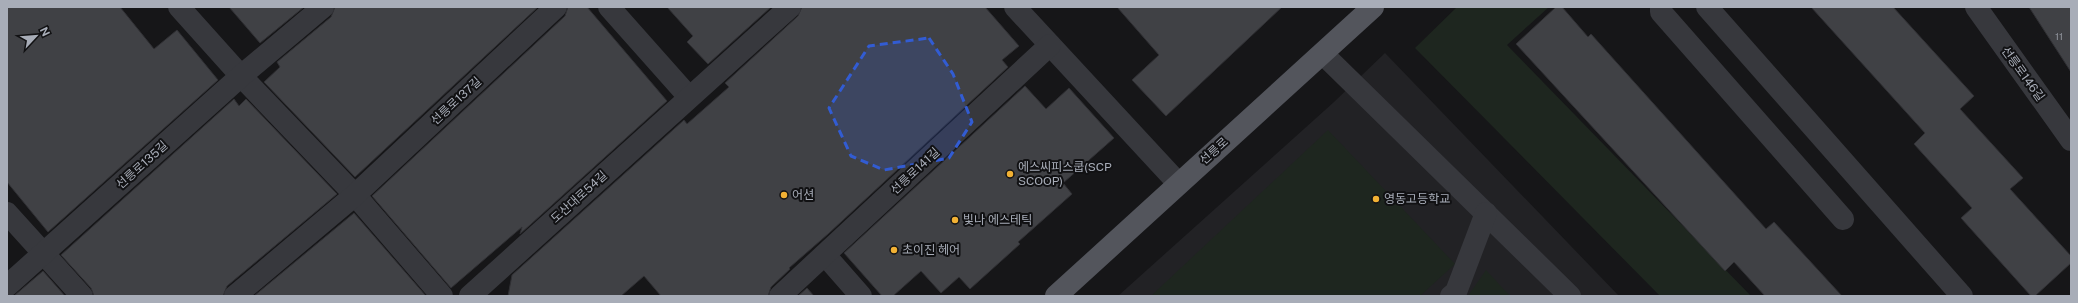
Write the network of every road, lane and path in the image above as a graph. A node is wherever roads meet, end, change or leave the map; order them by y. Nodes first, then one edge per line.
1 (179, 7) edge
2 (323, 7) edge
3 (556, 7) edge
4 (609, 7) edge
5 (790, 7) edge
6 (1373, 7) edge
7 (1661, 7) edge
8 (1707, 7) edge
9 (1976, 7) edge
10 (1027, 11) edge
11 (1050, 45) junction
12 (1323, 54) junction
13 (241, 76) junction
14 (688, 98) junction
15 (2071, 140) edge
16 (1178, 183) junction
17 (356, 195) junction
18 (7, 213) edge
19 (1486, 213) junction
20 (1843, 219) dead end
21 (43, 253) junction
22 (825, 255) junction
23 (7, 286) edge
24 (82, 296) edge
25 (235, 296) edge
26 (442, 296) edge
27 (470, 296) edge
28 (780, 296) edge
29 (861, 296) edge
30 (1056, 296) edge
31 (1451, 296) edge
32 (1570, 296) edge
33 (1962, 296) edge

1 - 13 street
2 - 13 street
3 - 17 street, 선릉로137길
4 - 14 street
5 - 14 street, 도산대로54길
6 - 12 main road, 선릉로
7 - 20 street
8 - 33 street
9 - 15 street, 선릉로146길
10 - 11 street
11 - 16 street
11 - 22 street, 선릉로141길
12 - 16 main road, 선릉로
12 - 19 street
13 - 17 street
13 - 21 street, 선릉로135길
14 - 27 street, 도산대로54길
16 - 30 main road, 선릉로
17 - 25 street
17 - 26 street
18 - 21 street
19 - 31 street
19 - 32 street
21 - 23 street, 선릉로135길
21 - 24 street
22 - 28 street, 선릉로141길
22 - 29 street

